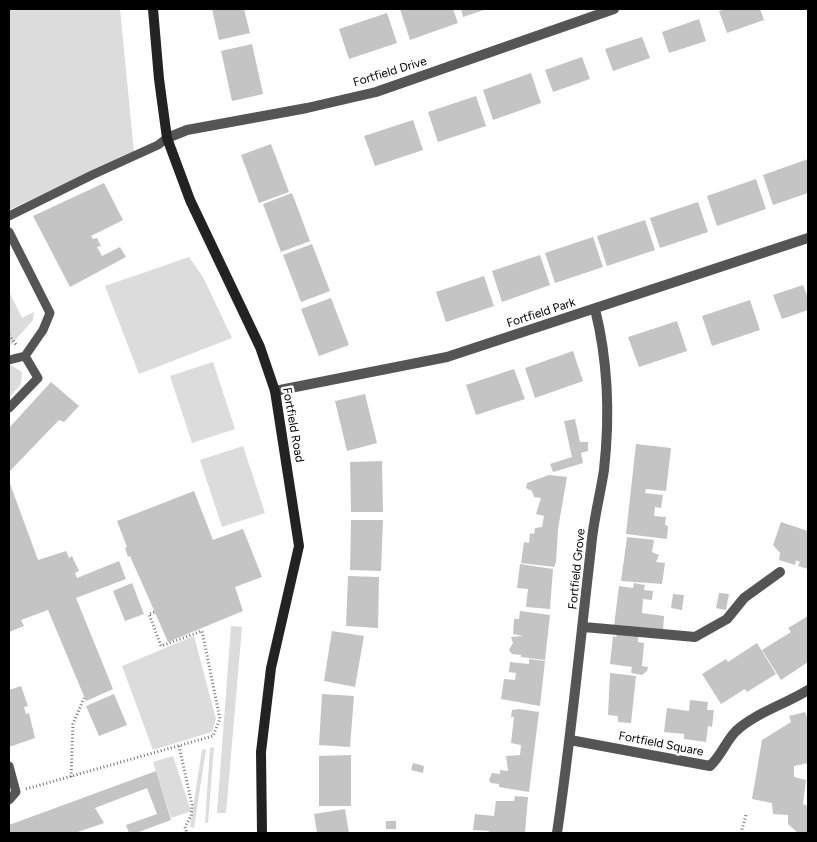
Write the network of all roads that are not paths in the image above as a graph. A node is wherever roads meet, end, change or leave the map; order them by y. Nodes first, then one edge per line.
1 (153, 9) edge
2 (614, 9) edge
3 (167, 138) junction
4 (9, 216) edge
5 (9, 232) edge
6 (808, 238) edge
7 (595, 308) junction
8 (26, 356) junction
9 (9, 360) edge
10 (275, 390) junction
11 (9, 408) edge
12 (780, 572) dead end
13 (584, 627) junction
14 (808, 690) edge
15 (570, 740) junction
16 (9, 766) edge
17 (9, 800) edge
18 (262, 833) edge
19 (557, 833) edge

1 - 3 street, Fortfield Road
2 - 3 street, Fortfield Drive
3 - 4 lane
3 - 10 street, Fortfield Road
5 - 8 lane
6 - 7 street, Fortfield Park
7 - 10 street, Fortfield Park
7 - 13 street, Fortfield Grove
8 - 9 lane
8 - 11 lane
10 - 18 street, Fortfield Road
12 - 13 street
13 - 15 street, Fortfield Grove
14 - 15 street, Fortfield Square
15 - 19 street, Fortfield Grove
16 - 17 lane

